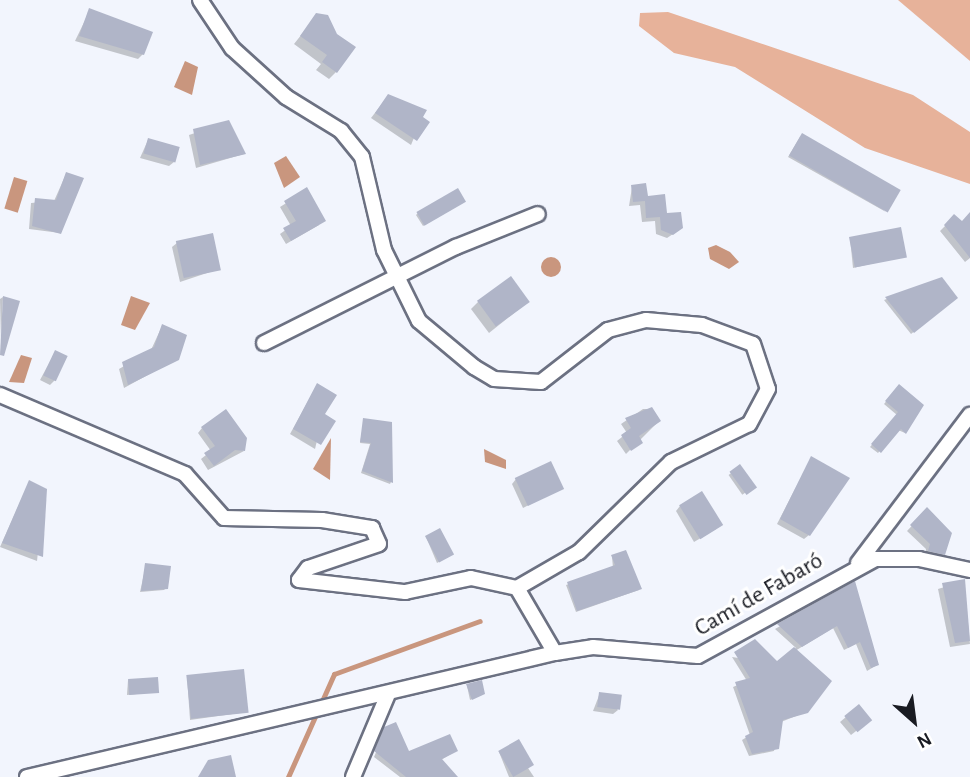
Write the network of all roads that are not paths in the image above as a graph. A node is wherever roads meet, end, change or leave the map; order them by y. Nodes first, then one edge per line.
1 (200, 0) edge
2 (538, 214) dead end
3 (397, 277) junction
4 (264, 343) dead end
5 (0, 395) edge
6 (970, 415) edge
7 (859, 564) junction
8 (970, 570) edge
9 (517, 588) junction
10 (555, 653) junction
11 (388, 694) junction
12 (27, 777) edge
13 (354, 777) edge

1 - 3 street
2 - 3 street
3 - 4 street
3 - 9 street
5 - 9 street
6 - 7 street
7 - 8 street
7 - 10 street, Camí de Fabaró
9 - 10 street
10 - 11 street, Camí de Fabaró
11 - 12 street, Camí de Fabaró
11 - 13 street

